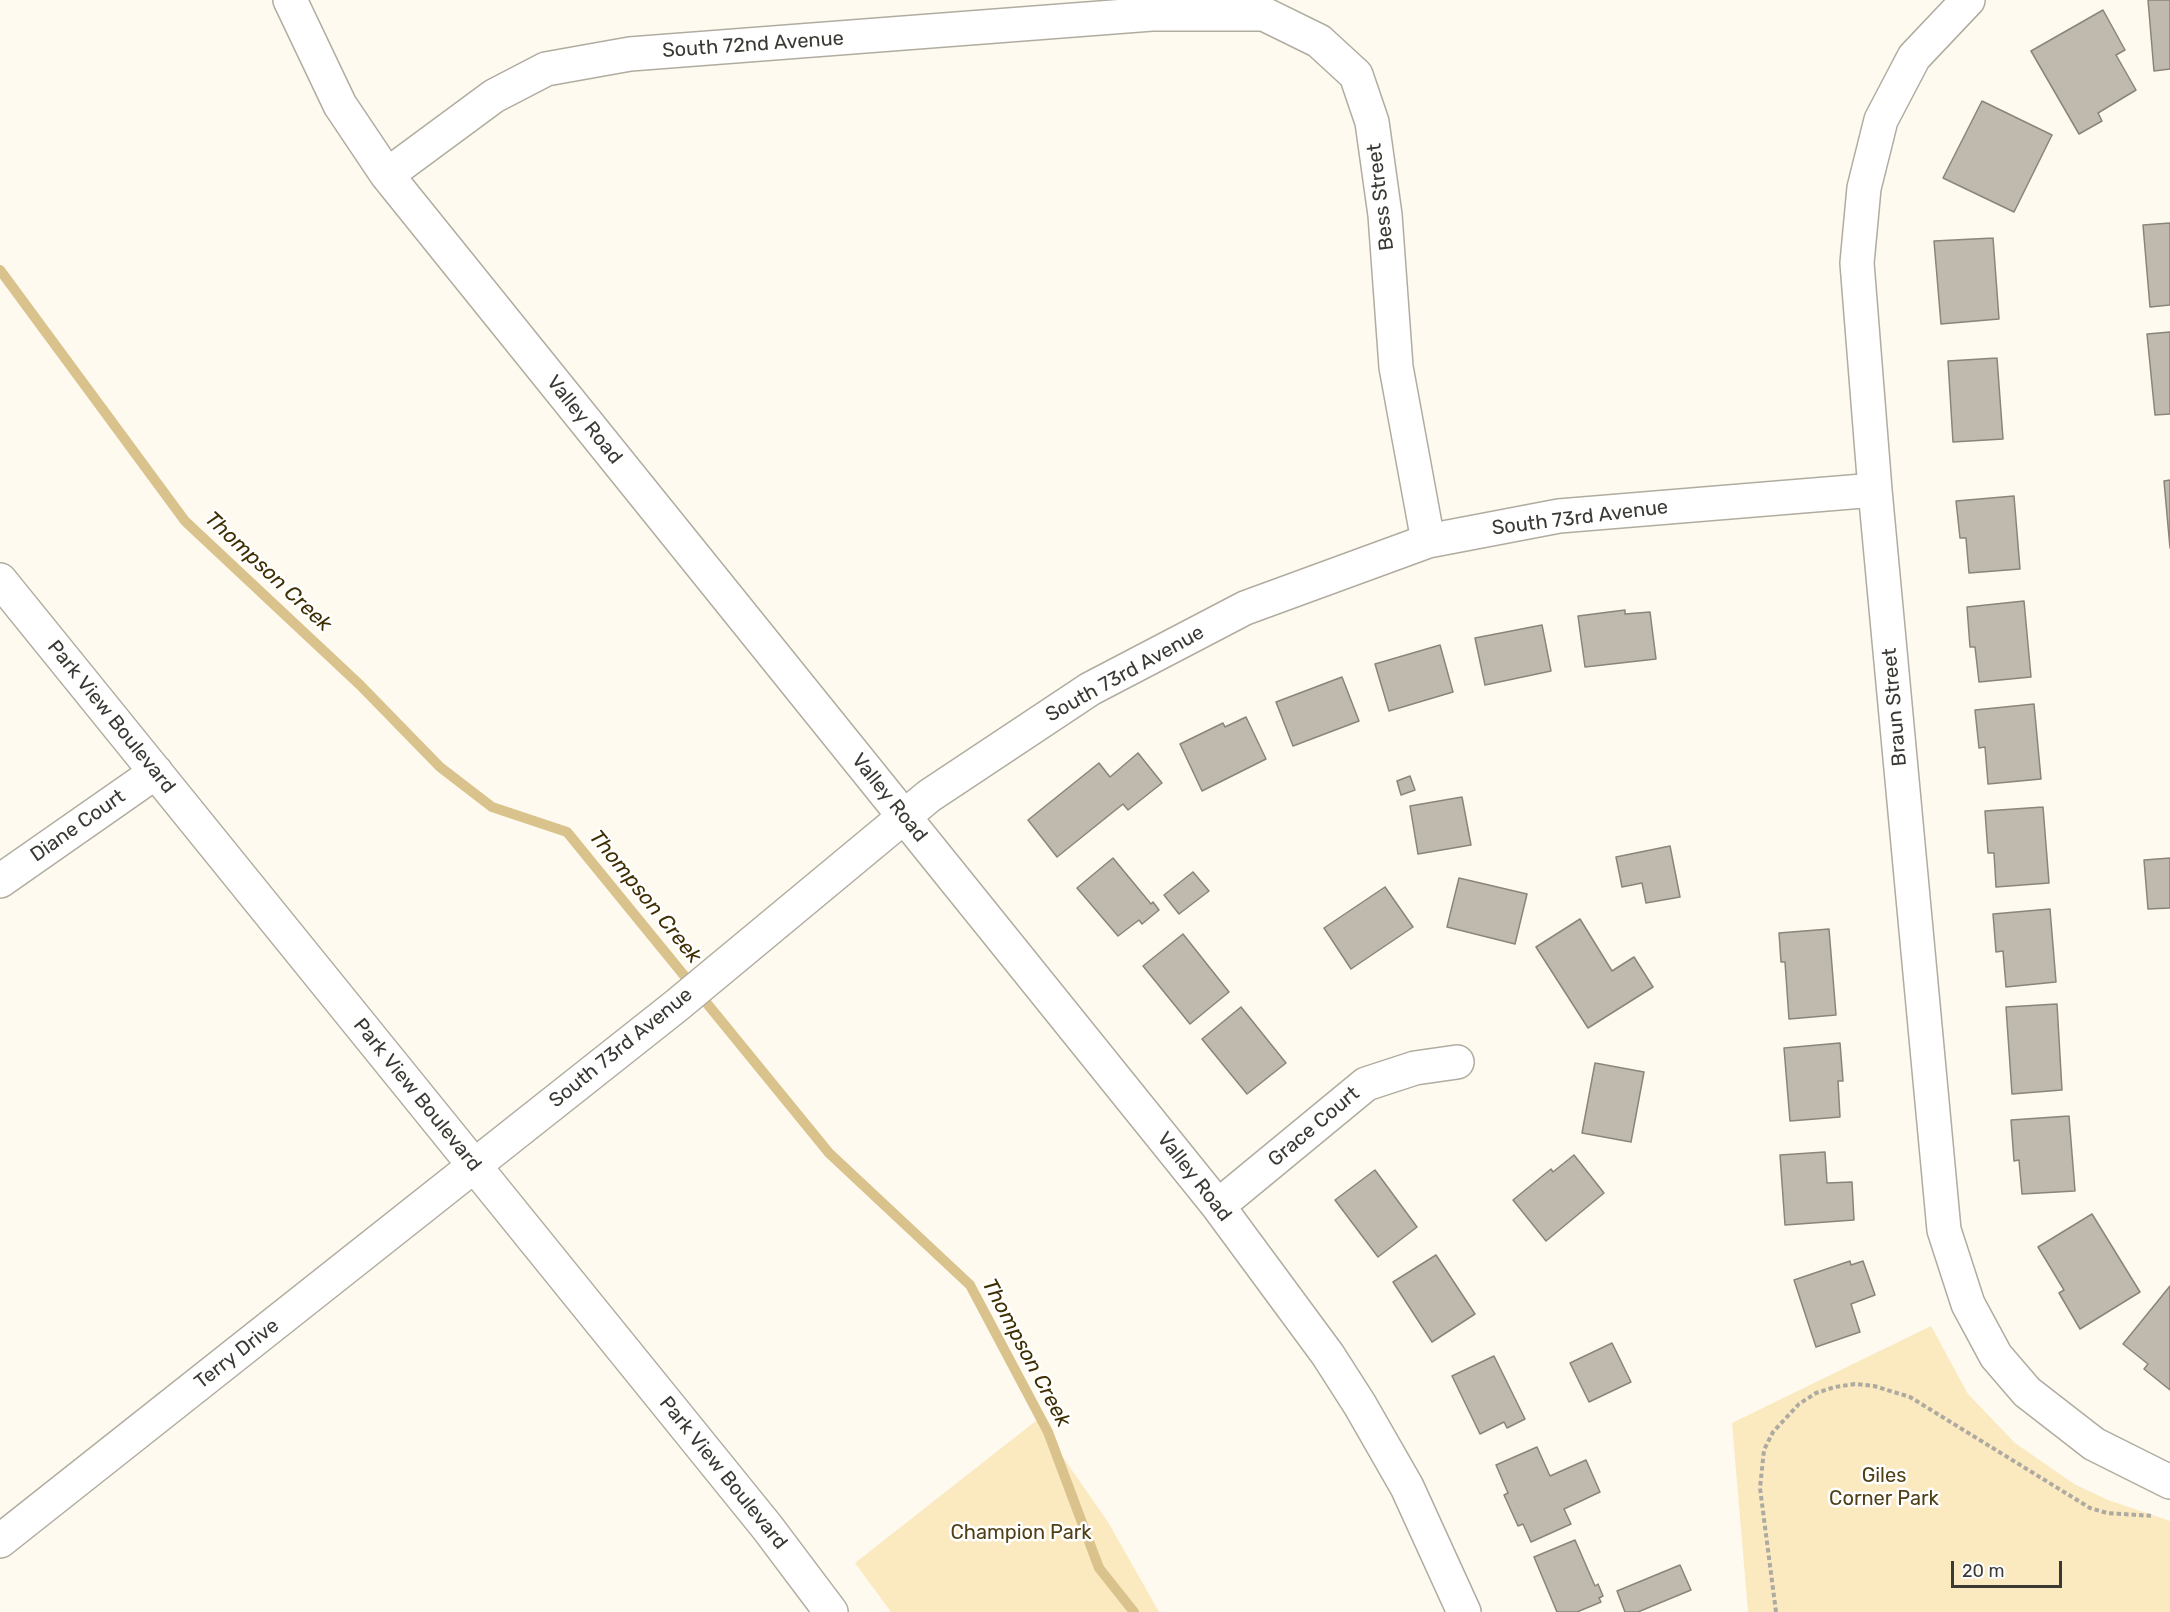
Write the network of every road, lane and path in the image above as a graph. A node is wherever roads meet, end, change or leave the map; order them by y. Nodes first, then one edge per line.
1 (290, 0) edge
2 (1957, 11) edge
3 (1152, 14) joint
4 (387, 175) junction
5 (1875, 490) junction
6 (1428, 541) junction
7 (0, 580) edge
8 (156, 772) junction
9 (904, 816) junction
10 (0, 881) edge
11 (1457, 1062) dead end
12 (474, 1165) junction
13 (1218, 1206) junction
14 (2170, 1482) edge
15 (2163, 1516) dead end
16 (0, 1541) edge
17 (831, 1612) edge
18 (1464, 1612) edge
19 (1776, 1612) edge

1 - 4 street, Valley Road
2 - 5 street, Braun Street
3 - 4 street, South 72nd Avenue
3 - 6 street, Bess Street
4 - 9 street, Valley Road
5 - 6 street, South 73rd Avenue
5 - 14 street, Braun Street
6 - 9 street, South 73rd Avenue
7 - 8 street, Park View Boulevard
8 - 10 street, Diane Court
8 - 12 street, Park View Boulevard
9 - 12 street, South 73rd Avenue
9 - 13 street, Valley Road
11 - 13 street, Grace Court
12 - 16 street, Terry Drive
12 - 17 street, Park View Boulevard
13 - 18 street, Valley Road
15 - 19 path

